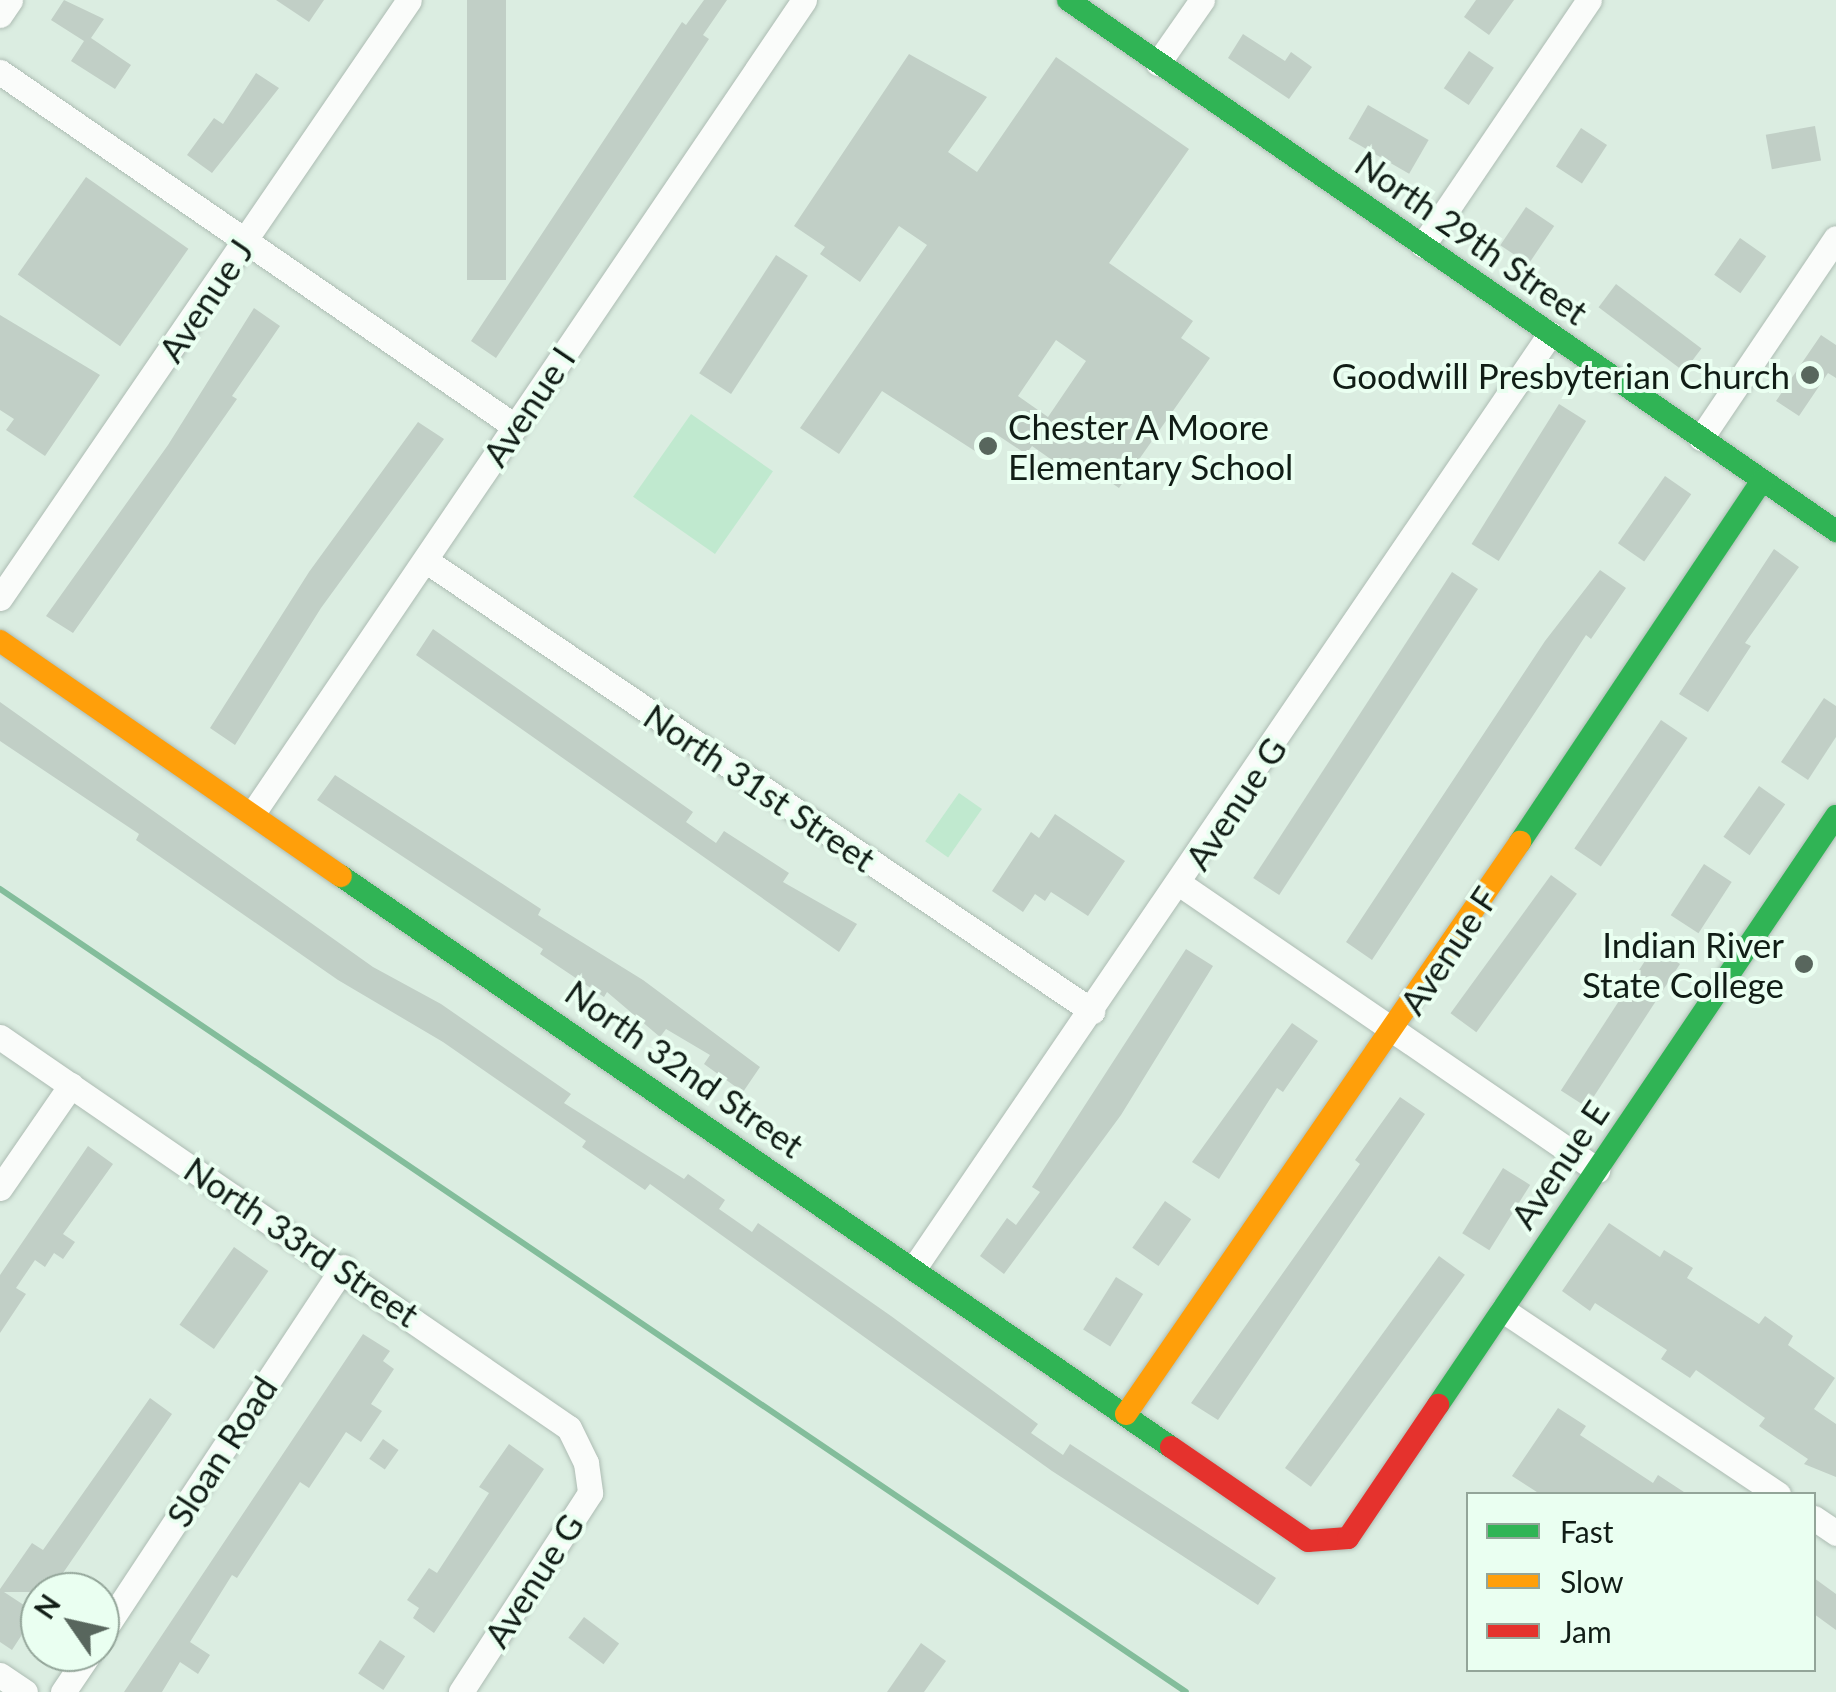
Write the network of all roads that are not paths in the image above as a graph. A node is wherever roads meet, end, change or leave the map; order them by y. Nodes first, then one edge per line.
1 (10, 0) edge
2 (408, 0) edge
3 (804, 0) edge
4 (1068, 0) edge
5 (1202, 0) edge
6 (1589, 0) edge
7 (0, 15) edge
8 (1158, 62) junction
9 (0, 72) edge
10 (1836, 238) edge
11 (246, 240) junction
12 (1422, 245) junction
13 (1550, 334) junction
14 (513, 424) junction
15 (1701, 438) junction
16 (1762, 480) junction
17 (1836, 530) edge
18 (428, 562) junction
19 (0, 598) edge
20 (0, 641) edge
21 (253, 814) junction
22 (1836, 816) edge
23 (1180, 884) junction
24 (1092, 1012) junction
25 (1394, 1031) junction
26 (0, 1037) edge
27 (71, 1084) junction
28 (1597, 1170) junction
29 (0, 1188) edge
30 (343, 1267) junction
31 (914, 1268) junction
32 (1503, 1310) junction
33 (1126, 1414) junction
34 (586, 1462) joint
35 (1775, 1492) edge
36 (1334, 1543) joint
37 (120, 1606) edge
38 (0, 1675) edge
39 (25, 1692) edge
40 (460, 1692) edge

1 - 7 street
2 - 11 street, Avenue J
3 - 14 street, Avenue I
4 - 8 street, North 29th Street
5 - 8 street
6 - 12 street
8 - 12 street, North 29th Street
9 - 11 street
10 - 15 street
11 - 14 street
11 - 19 street, Avenue J
12 - 13 street, North 29th Street
13 - 15 street, North 29th Street
13 - 23 street, Avenue G
14 - 18 street, Avenue I
15 - 16 street, North 29th Street
16 - 17 street, North 29th Street
16 - 25 street, Avenue F
18 - 21 street, Avenue I
18 - 24 street, North 31st Street
20 - 21 street, North 32nd Street
21 - 31 street, North 32nd Street
22 - 28 street, Avenue E
23 - 24 street, Avenue G
23 - 25 street
24 - 31 street, Avenue G
25 - 28 street
25 - 33 street, Avenue F
26 - 27 street, North 33rd Street
27 - 29 street
27 - 30 street, North 33rd Street
28 - 32 street, Avenue E
30 - 34 street, North 33rd Street
30 - 37 street, Sloan Road
31 - 33 street, North 32nd Street
32 - 35 street
32 - 36 street, Avenue E
33 - 36 street, North 32nd Street
34 - 40 street, Avenue G
38 - 39 street

